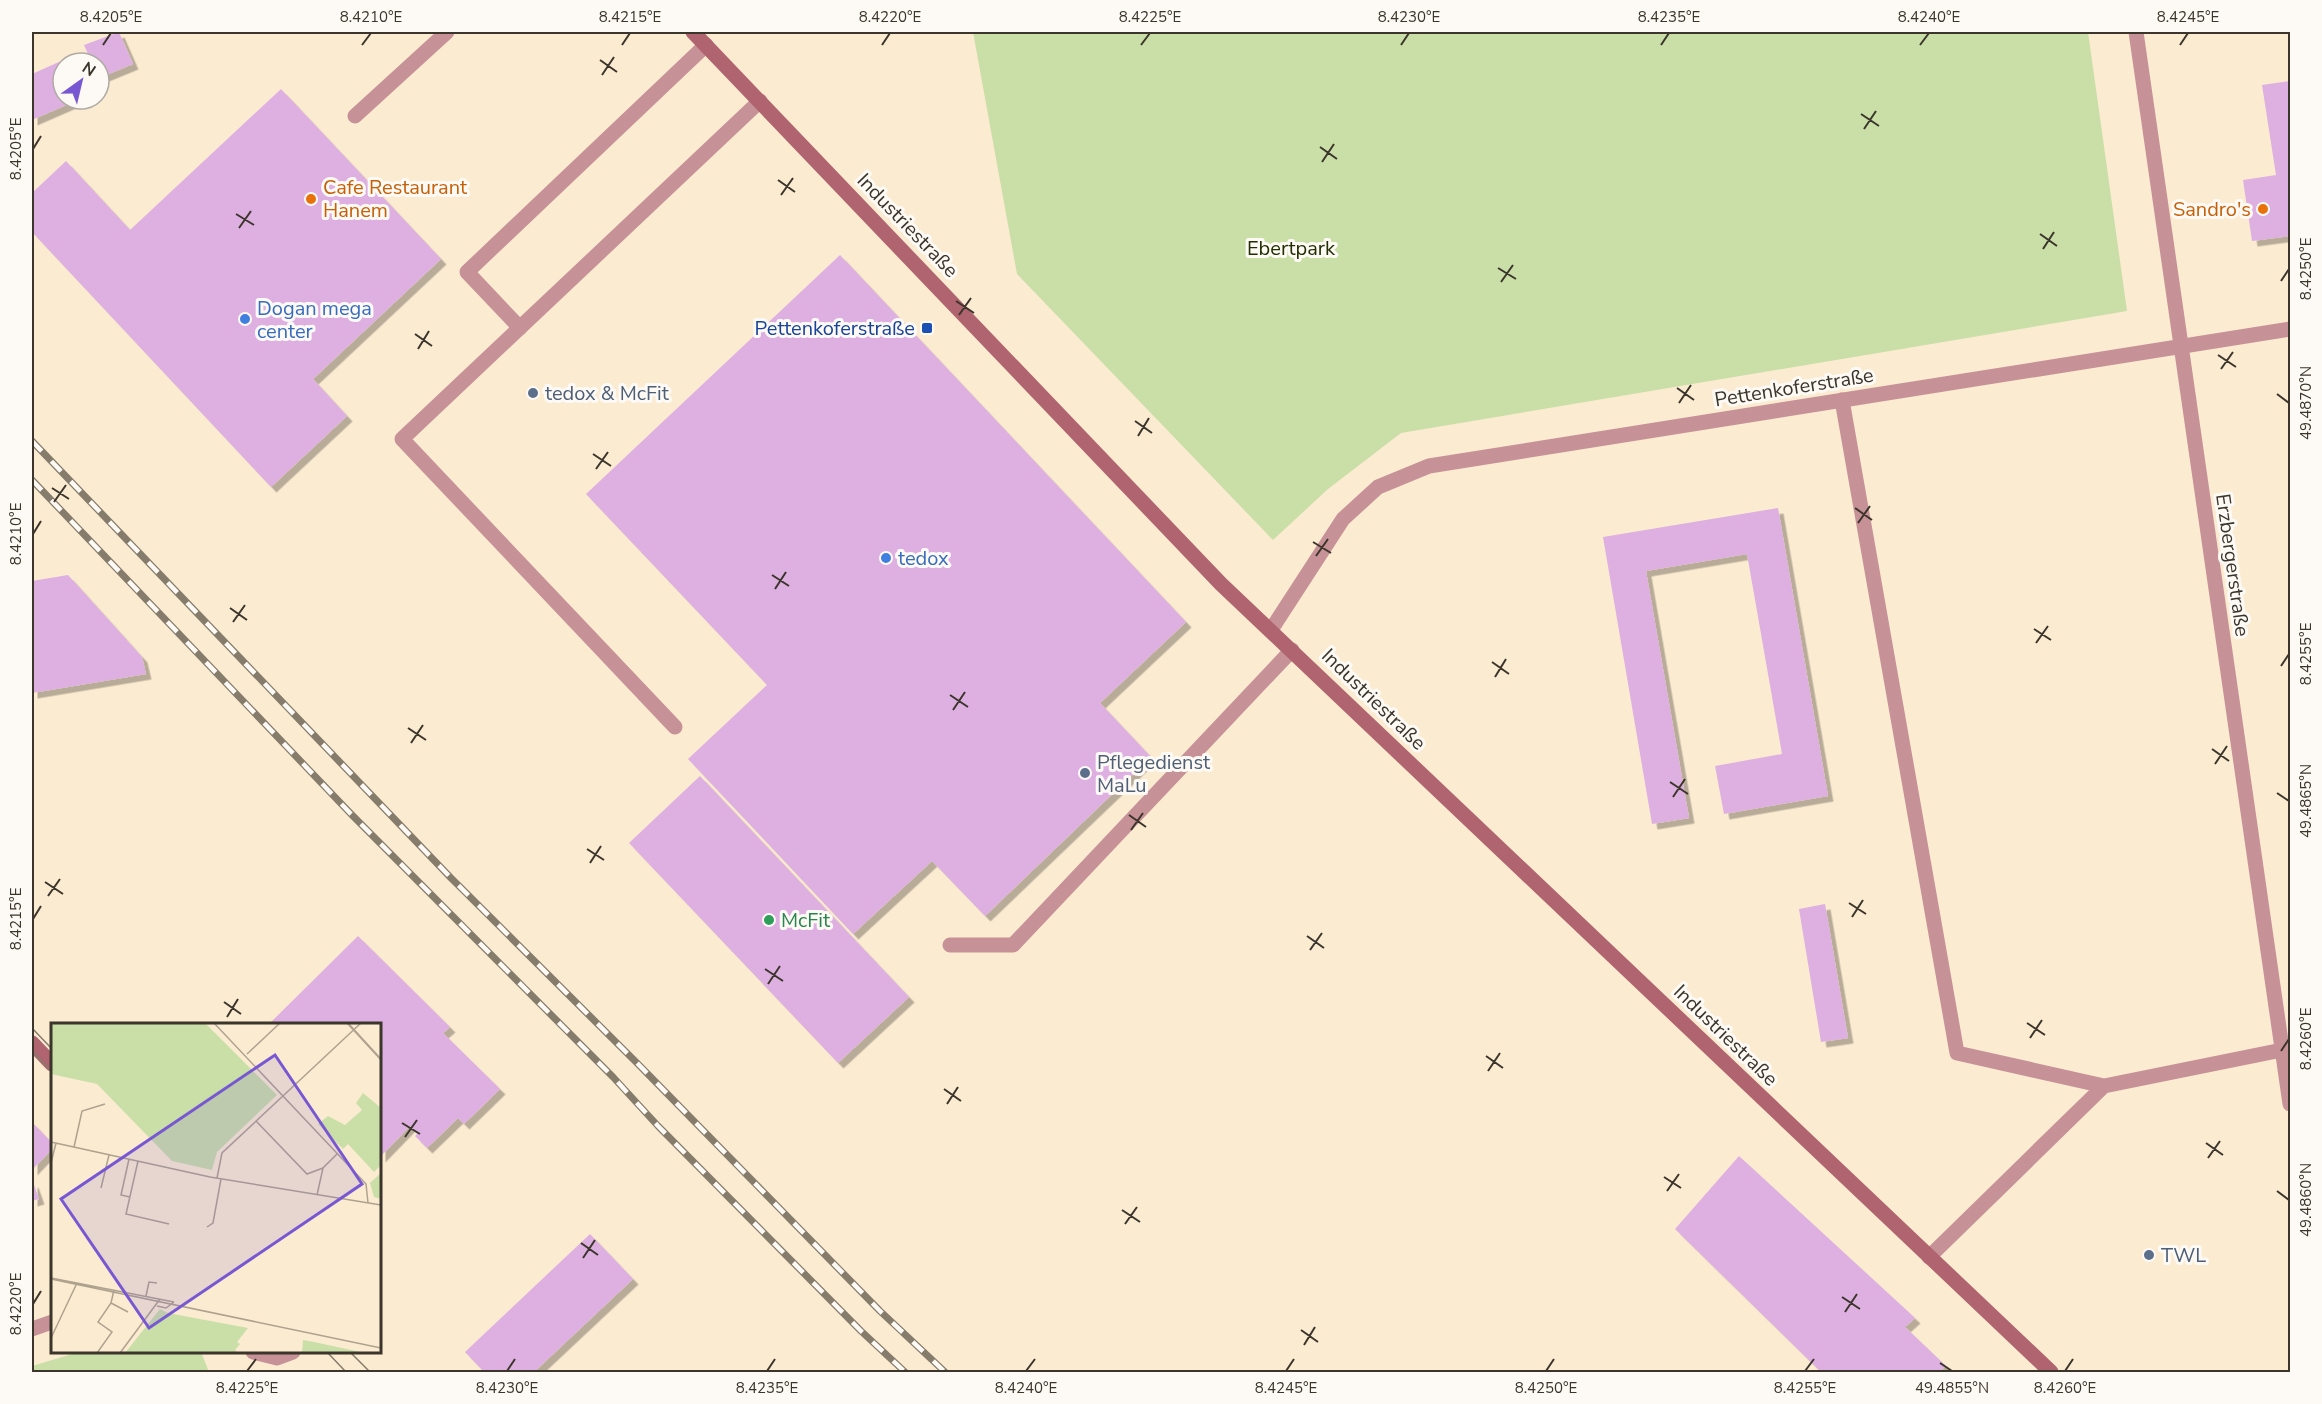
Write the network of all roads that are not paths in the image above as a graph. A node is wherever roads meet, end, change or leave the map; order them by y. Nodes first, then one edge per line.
1 (447, 32) edge
2 (693, 32) edge
3 (2136, 32) edge
4 (706, 45) junction
5 (760, 101) junction
6 (354, 116) dead end
7 (520, 328) junction
8 (2290, 329) edge
9 (2180, 347) junction
10 (1842, 400) junction
11 (1271, 630) junction
12 (1292, 650) junction
13 (675, 727) dead end
14 (950, 945) dead end
15 (32, 1043) edge
16 (2282, 1050) junction
17 (51, 1063) edge
18 (2104, 1086) junction
19 (2290, 1104) edge
20 (1929, 1257) junction
21 (51, 1322) edge
22 (32, 1329) edge
23 (257, 1353) edge
24 (290, 1353) edge
25 (2051, 1372) edge

1 - 6 street
2 - 4 street, Industriestraße
3 - 9 street, Erzbergerstraße
4 - 5 street, Industriestraße
4 - 7 street
5 - 7 street
5 - 11 street, Industriestraße
7 - 13 street
8 - 9 street, Pettenkoferstraße
9 - 10 street, Pettenkoferstraße
9 - 16 street, Erzbergerstraße
10 - 11 street, Pettenkoferstraße
10 - 18 street
11 - 12 street, Industriestraße
12 - 14 street
12 - 20 street, Industriestraße
15 - 17 street
16 - 18 street
16 - 19 street, Erzbergerstraße
18 - 20 street
20 - 25 street, Industriestraße
21 - 22 street
23 - 24 street

